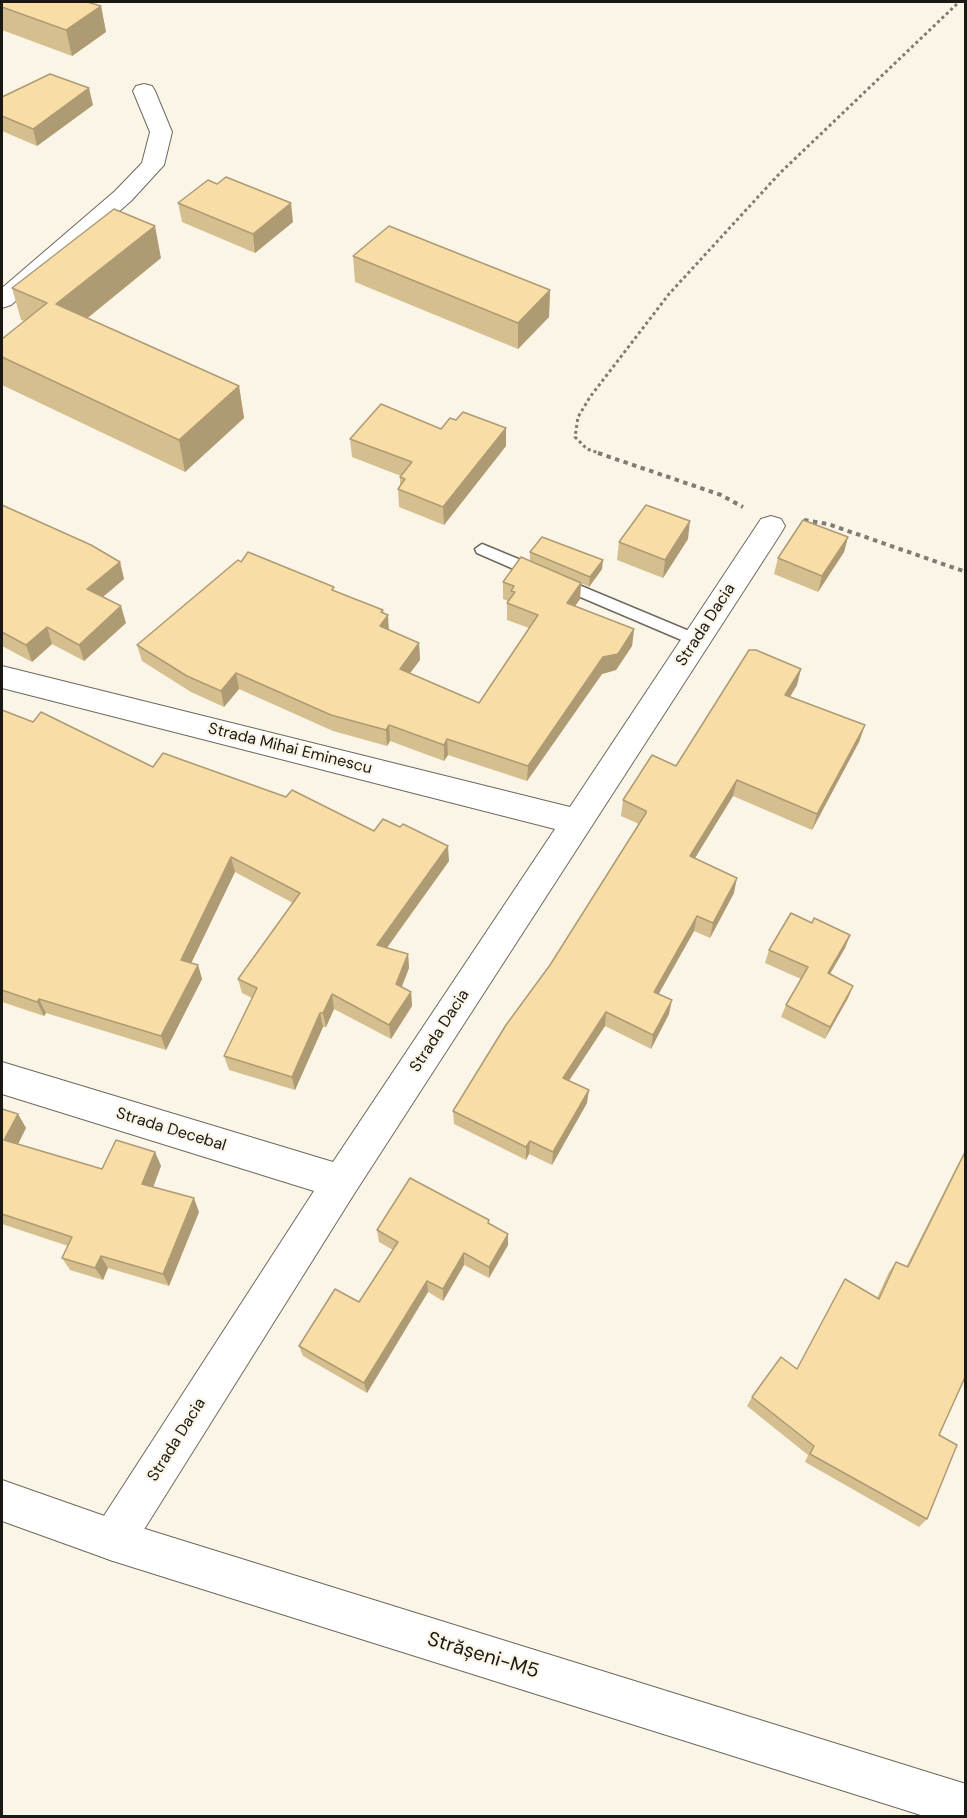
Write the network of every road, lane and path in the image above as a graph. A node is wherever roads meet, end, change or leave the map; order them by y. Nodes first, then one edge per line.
1 (959, 2) edge
2 (144, 91) dead end
3 (2, 300) edge
4 (771, 526) junction
5 (482, 549) dead end
6 (966, 572) edge
7 (696, 640) junction
8 (2, 677) edge
9 (579, 822) junction
10 (2, 1078) edge
11 (341, 1182) junction
12 (2, 1501) edge
13 (113, 1540) junction
14 (966, 1808) edge

1 - 4 path
2 - 3 street
4 - 6 path
4 - 7 street, Strada Dacia
5 - 7 lane
7 - 9 street, Strada Dacia
8 - 9 street, Strada Mihai Eminescu
9 - 11 street, Strada Dacia
10 - 11 street, Strada Decebal
11 - 13 street, Strada Dacia
12 - 13 street, Strășeni-M5
13 - 14 street, Strășeni-M5

